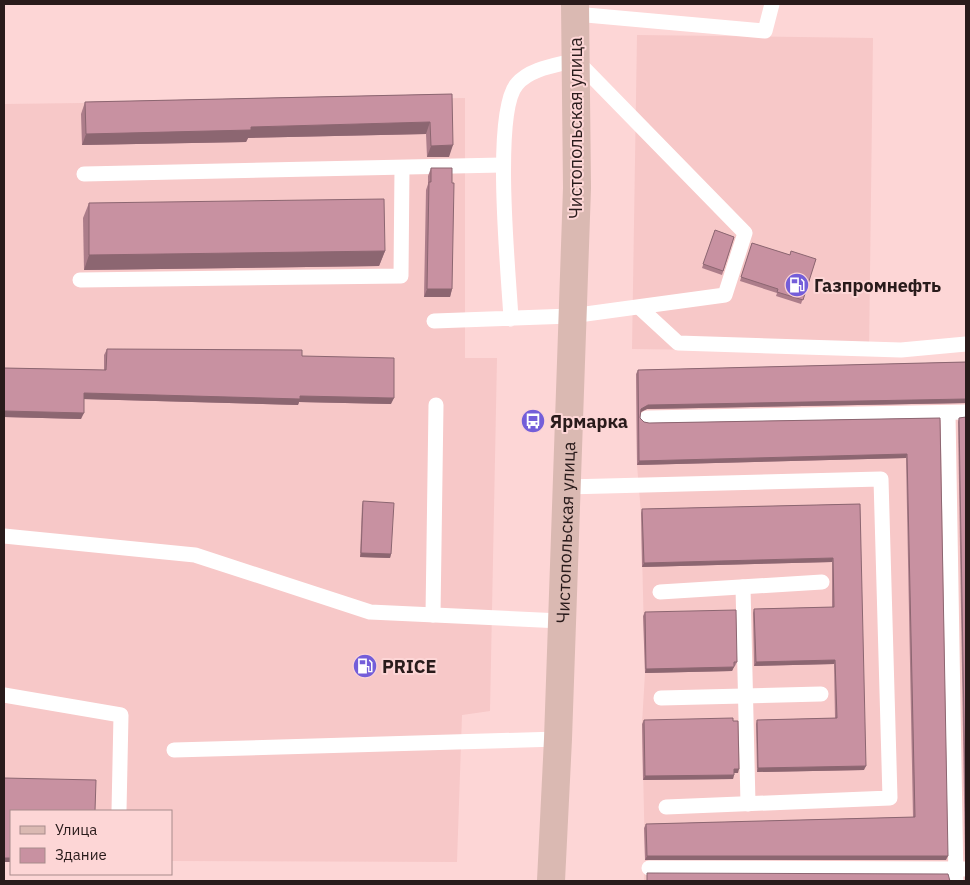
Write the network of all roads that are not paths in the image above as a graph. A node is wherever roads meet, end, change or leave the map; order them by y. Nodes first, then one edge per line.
1 (772, 4) edge
2 (575, 9) edge
3 (576, 60) junction
4 (502, 165) junction
5 (402, 168) junction
6 (84, 174) dead end
7 (80, 280) dead end
8 (640, 308) junction
9 (571, 316) junction
10 (511, 320) junction
11 (434, 321) dead end
12 (966, 344) edge
13 (436, 405) dead end
14 (966, 412) edge
15 (948, 413) junction
16 (647, 418) dead end
17 (566, 486) junction
18 (4, 536) edge
19 (822, 582) dead end
20 (743, 587) junction
21 (660, 592) dead end
22 (433, 615) junction
23 (561, 621) junction
24 (959, 636) edge
25 (4, 694) edge
26 (821, 694) dead end
27 (745, 696) junction
28 (661, 698) dead end
29 (558, 739) junction
30 (174, 750) dead end
31 (748, 804) junction
32 (666, 807) dead end
33 (120, 810) edge
34 (552, 854) junction
35 (649, 868) dead end
36 (959, 873) edge
37 (551, 881) edge
38 (564, 881) edge

1 - 2 lane
2 - 3 main road, Чистопольская улица
3 - 4 lane
3 - 8 lane
3 - 9 main road, Чистопольская улица
4 - 5 lane
4 - 10 lane
5 - 6 lane
5 - 7 lane
8 - 9 lane
8 - 12 lane
9 - 10 lane
9 - 17 main road, Чистопольская улица
10 - 11 lane
13 - 22 lane
14 - 15 lane
15 - 16 lane
15 - 24 lane
17 - 23 main road, Чистопольская улица
17 - 31 lane
18 - 22 lane
19 - 20 lane
20 - 21 lane
20 - 27 lane
22 - 23 lane
23 - 29 main road, Чистопольская улица
24 - 36 lane
25 - 33 lane
26 - 27 lane
27 - 28 lane
27 - 31 lane
29 - 30 lane
29 - 34 main road, Чистопольская улица
31 - 32 lane
34 - 37 main road, Чистопольская улица
34 - 38 main road
35 - 36 lane

